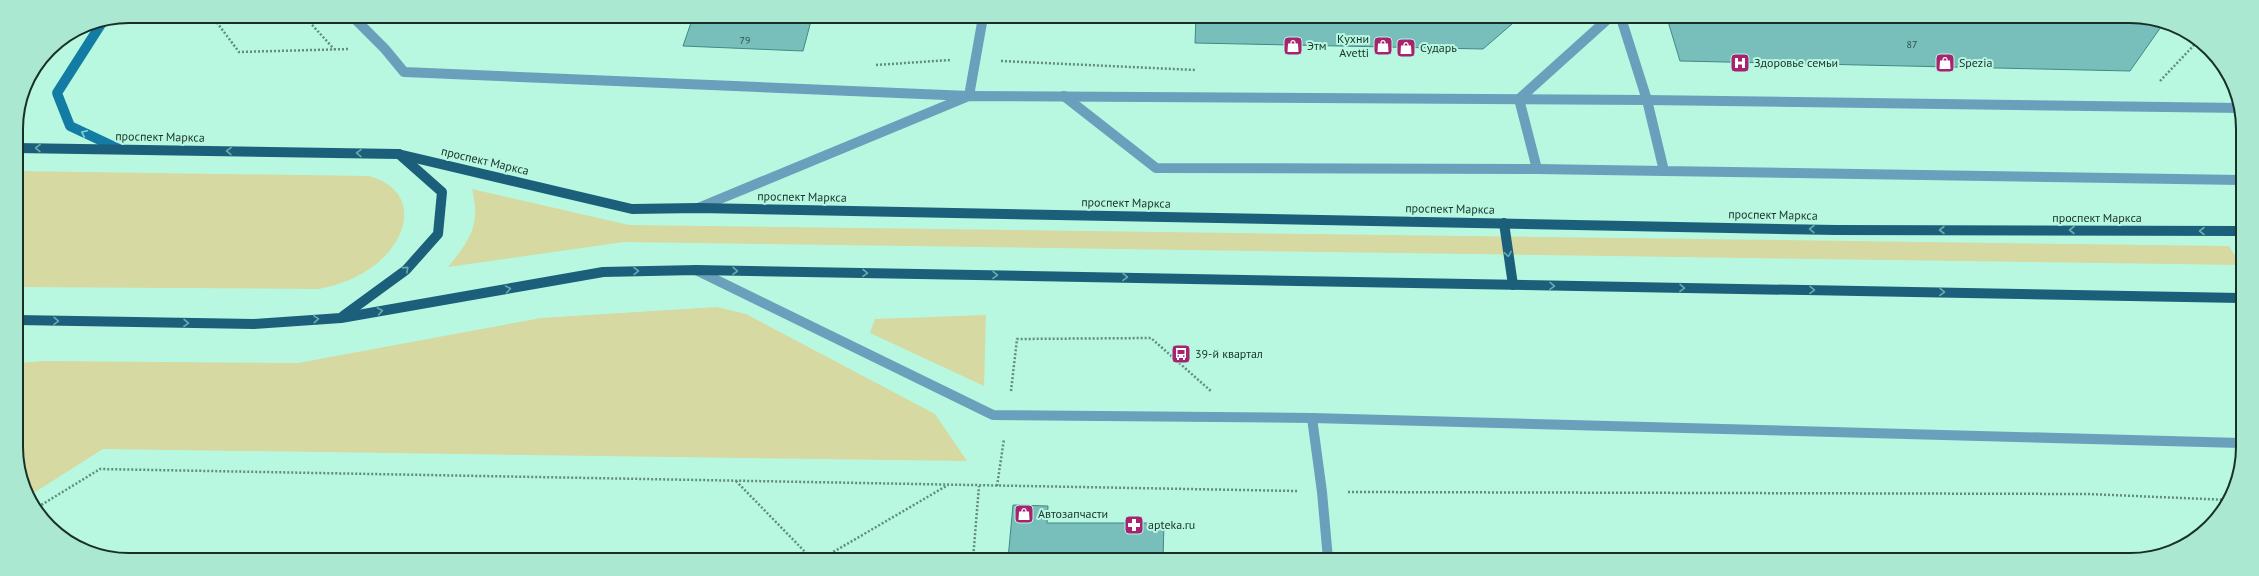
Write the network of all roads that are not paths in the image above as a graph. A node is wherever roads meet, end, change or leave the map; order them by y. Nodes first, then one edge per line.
1 (359, 23) edge
2 (982, 23) edge
3 (1603, 23) edge
4 (1623, 23) edge
5 (99, 28) edge
6 (969, 96) junction
7 (1064, 96) junction
8 (1519, 99) junction
9 (1647, 100) junction
10 (2234, 108) edge
11 (23, 148) edge
12 (119, 149) junction
13 (398, 154) junction
14 (1537, 169) junction
15 (1664, 171) junction
16 (2236, 180) edge
17 (698, 208) junction
18 (1504, 223) junction
19 (2236, 231) edge
20 (696, 270) junction
21 (1513, 285) junction
22 (2236, 298) edge
23 (341, 318) junction
24 (23, 320) edge
25 (1312, 418) junction
26 (2236, 443) edge
27 (1327, 553) edge

1 - 6 lane
2 - 6 lane
3 - 8 lane
4 - 9 lane
12 -> 5 street
6 - 7 lane
6 - 17 lane
7 - 8 lane
7 - 14 lane
8 - 9 lane
8 - 14 lane
9 - 10 lane
9 - 15 lane
12 -> 11 main road, проспект Маркса
13 -> 12 main road, проспект Маркса
13 - 17 main road, проспект Маркса
23 -> 13 main road
14 - 15 lane
15 - 16 lane
17 - 18 main road, проспект Маркса
19 -> 18 main road, проспект Маркса
18 -> 21 main road
20 -> 21 main road
23 -> 20 main road
20 - 25 lane
21 -> 22 main road
24 -> 23 main road
25 - 26 lane
25 - 27 lane

